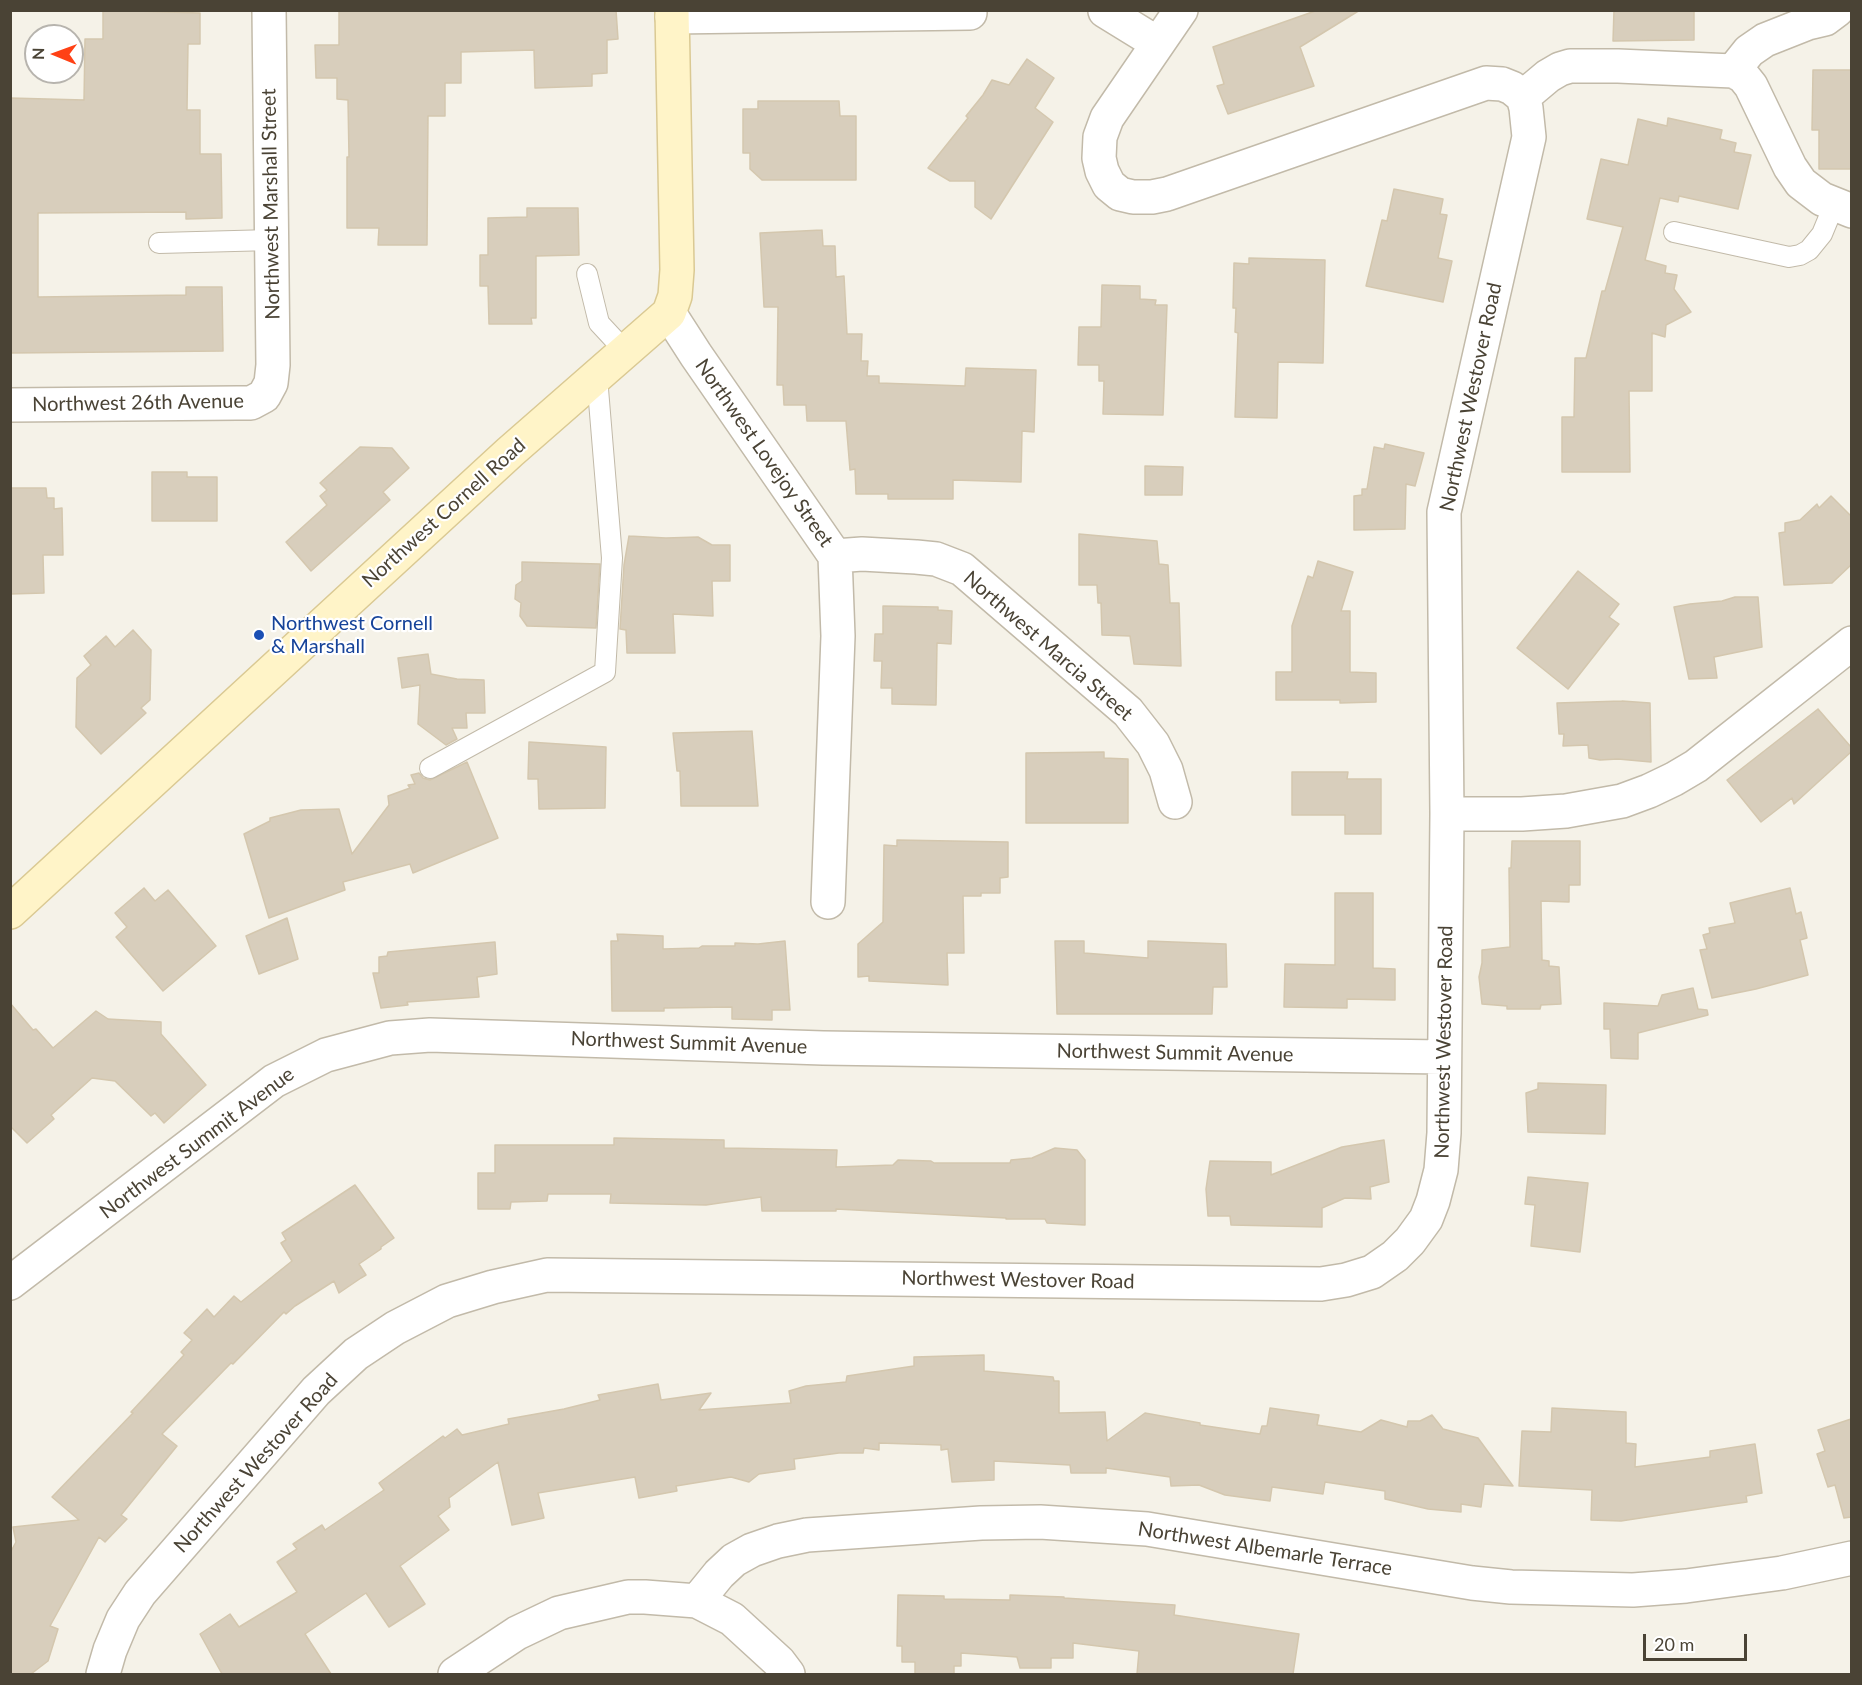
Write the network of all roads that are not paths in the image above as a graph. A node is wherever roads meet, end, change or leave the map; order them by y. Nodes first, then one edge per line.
1 (269, 10) edge
2 (1181, 10) edge
3 (1837, 10) edge
4 (1105, 11) edge
5 (970, 12) dead end
6 (672, 14) edge
7 (1157, 43) junction
8 (1733, 71) junction
9 (1523, 98) junction
10 (1843, 208) edge
11 (1674, 232) dead end
12 (272, 240) junction
13 (159, 243) dead end
14 (587, 274) dead end
15 (669, 313) junction
16 (625, 351) junction
17 (597, 377) junction
18 (264, 396) joint
19 (10, 405) edge
20 (836, 556) junction
21 (1851, 644) edge
22 (430, 768) dead end
23 (1175, 802) dead end
24 (1447, 814) junction
25 (828, 902) dead end
26 (10, 912) edge
27 (1444, 1057) junction
28 (10, 1283) edge
29 (1851, 1558) edge
30 (698, 1601) junction
31 (103, 1674) edge
32 (455, 1674) edge
33 (788, 1674) edge

1 - 12 street, Northwest Marshall Street
2 - 7 street
3 - 8 street
4 - 7 street
5 - 6 street
6 - 15 main road
7 - 9 street
8 - 9 street
8 - 10 street
9 - 24 street, Northwest Westover Road
10 - 11 lane
12 - 13 lane
12 - 18 street, Northwest Marshall Street
14 - 16 lane
15 - 16 main road, Northwest Cornell Road
15 - 20 street, Northwest Lovejoy Street
16 - 17 main road, Northwest Cornell Road
17 - 22 lane
17 - 26 main road, Northwest Cornell Road
18 - 19 street, Northwest 26th Avenue
20 - 23 street, Northwest Marcia Street
20 - 25 street, Northwest Lovejoy Street
21 - 24 street
24 - 27 street, Northwest Westover Road
27 - 28 street, Northwest Summit Avenue
27 - 31 street, Northwest Westover Road
29 - 30 street, Northwest Albemarle Terrace
30 - 32 street
30 - 33 street

